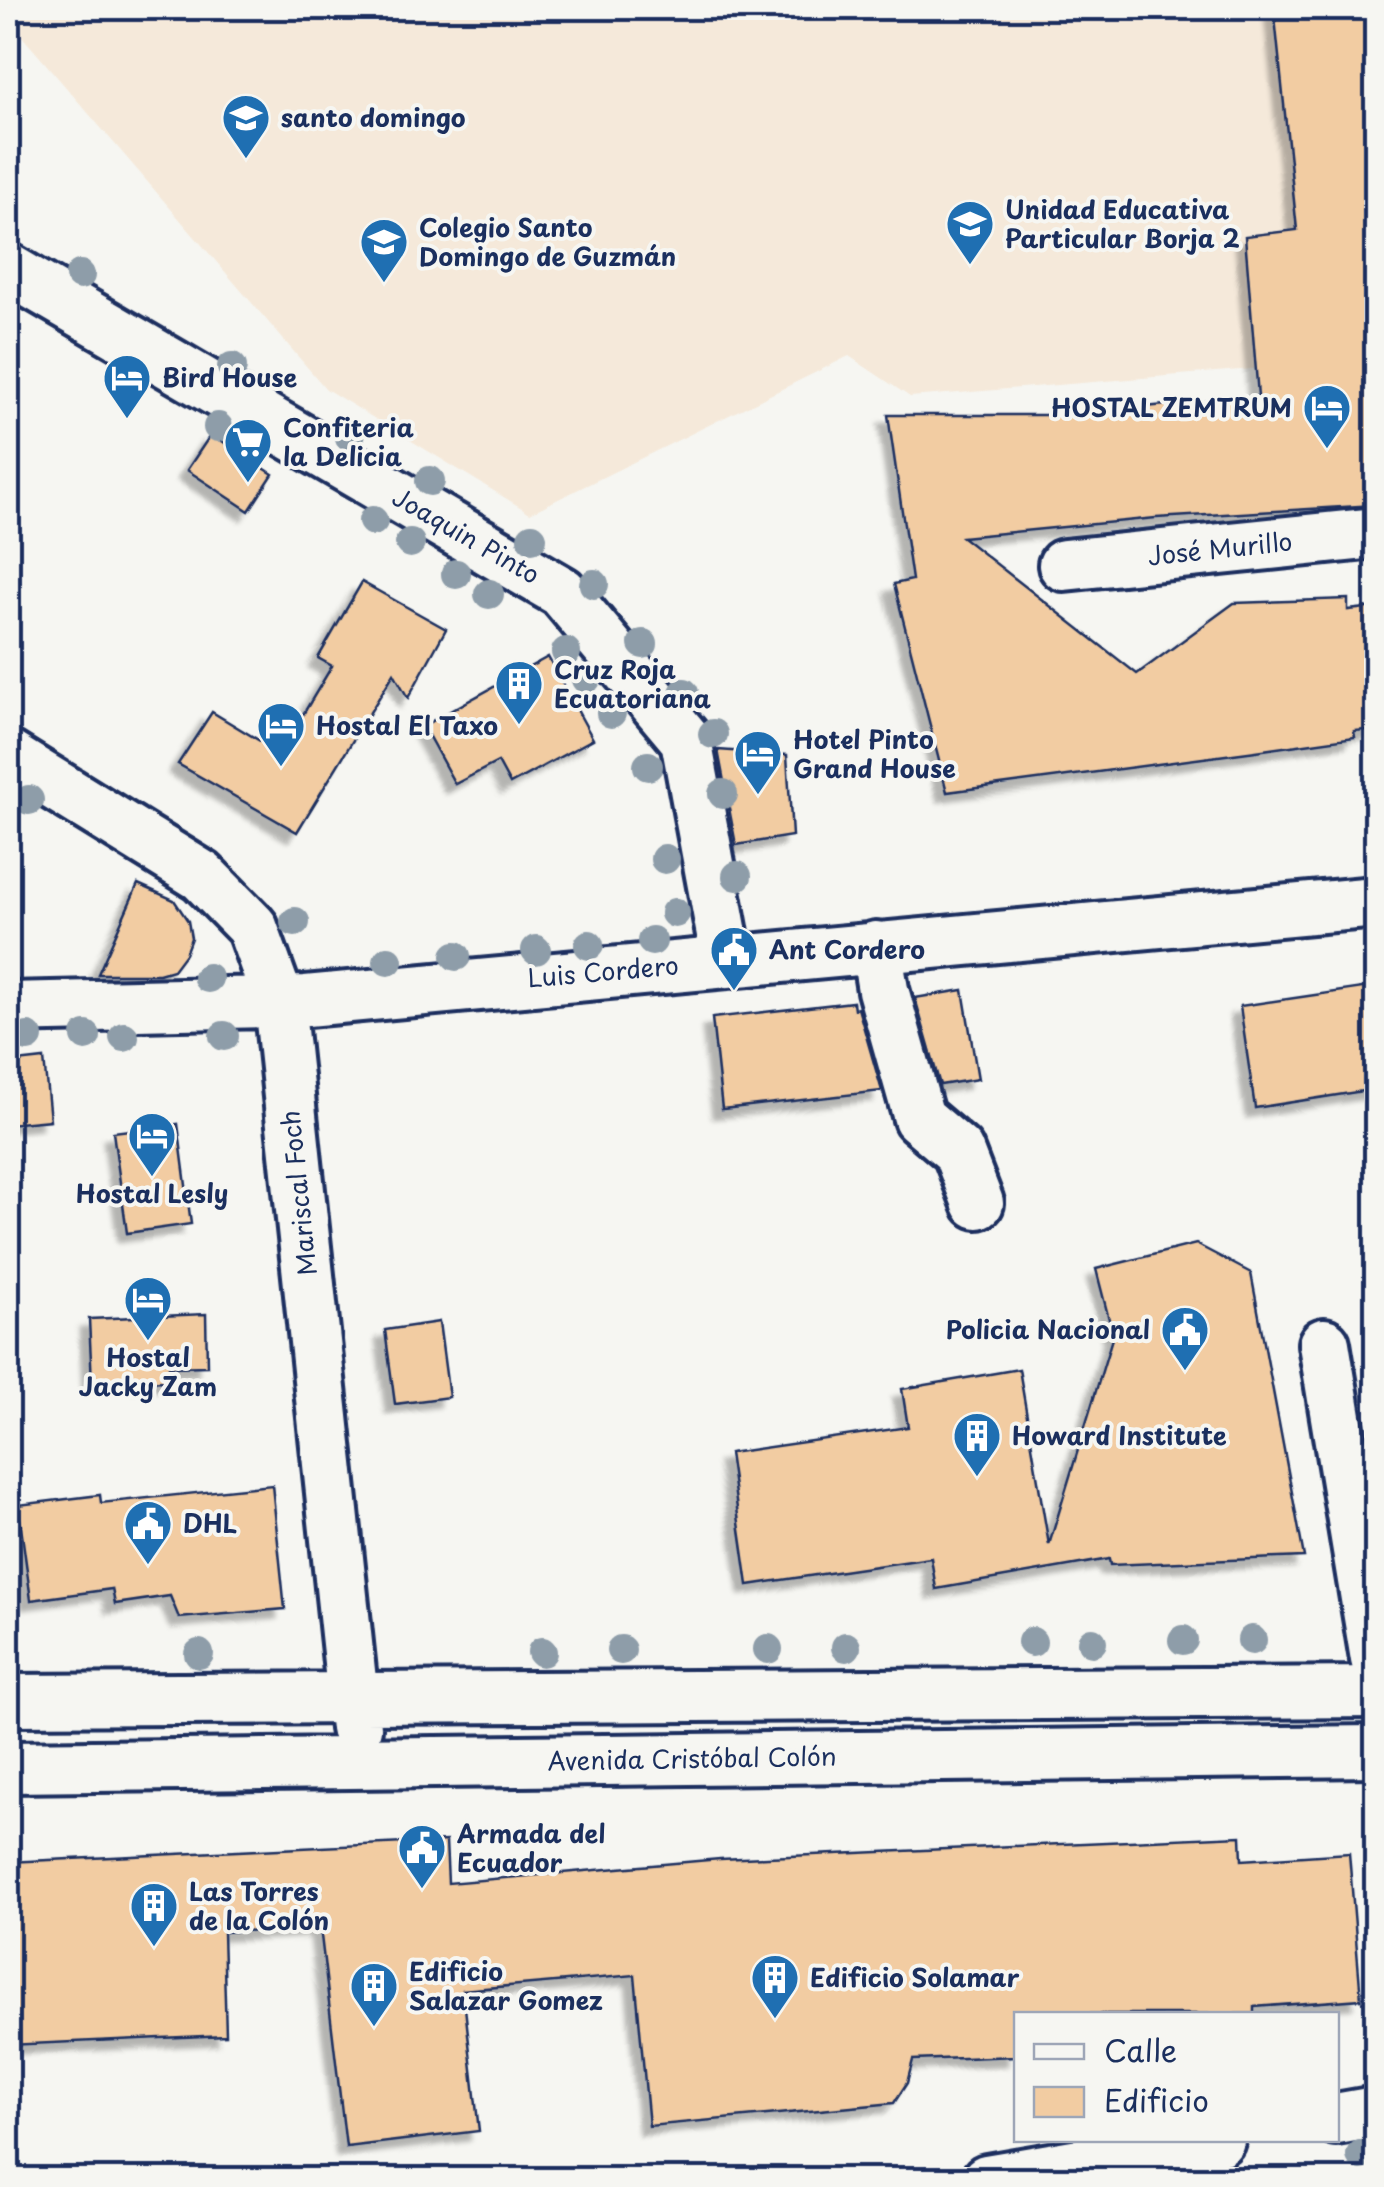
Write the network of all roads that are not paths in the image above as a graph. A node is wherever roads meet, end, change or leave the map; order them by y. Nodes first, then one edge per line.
1 (8, 269) edge
2 (1376, 533) edge
3 (1064, 564) dead end
4 (8, 756) edge
5 (1376, 902) edge
6 (876, 947) junction
7 (727, 961) junction
8 (278, 1002) junction
9 (8, 1008) edge
10 (978, 1204) dead end
11 (1324, 1344) dead end
12 (1376, 1658) edge
13 (1376, 1692) edge
14 (354, 1698) junction
15 (8, 1700) edge
16 (1376, 1751) edge
17 (359, 1762) junction
18 (8, 1767) edge
19 (1376, 2113) edge
20 (1339, 2119) edge
21 (1207, 2142) edge
22 (988, 2180) edge

1 - 7 street, Joaquin Pinto
2 - 3 street, José Murillo
4 - 8 street, Mariscal Foch
5 - 6 street, Luis Cordero
6 - 7 street, Luis Cordero
6 - 10 street
7 - 8 street, Luis Cordero
8 - 9 street, Luis Cordero
8 - 14 street, Mariscal Foch
11 - 12 street
13 - 14 street
14 - 15 street
14 - 17 street, Mariscal Foch
16 - 17 street, Avenida Cristóbal Colón
17 - 18 street, Avenida Cristóbal Colón
19 - 20 street
21 - 22 street

